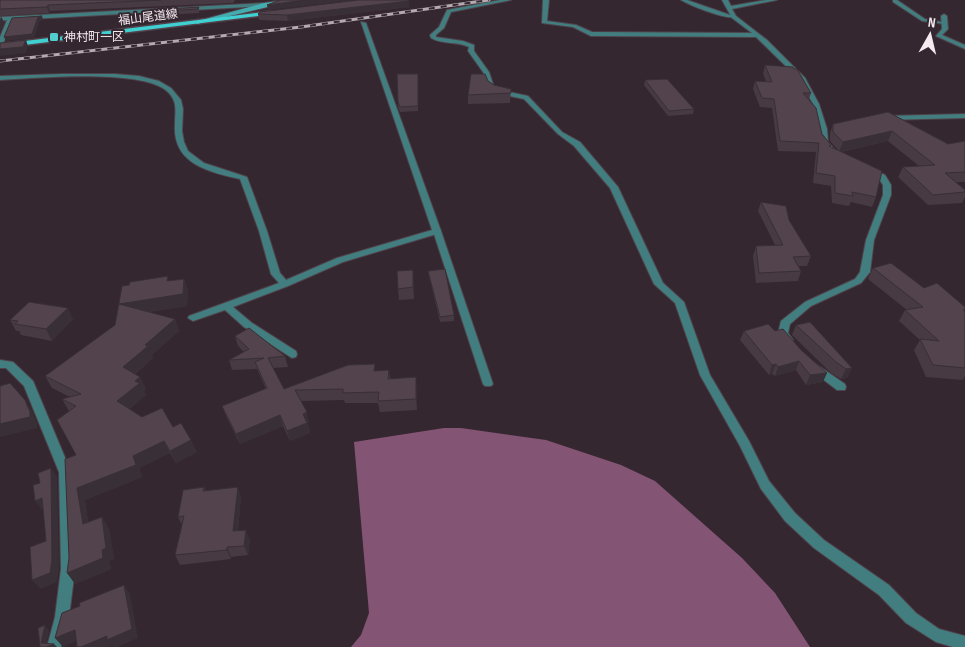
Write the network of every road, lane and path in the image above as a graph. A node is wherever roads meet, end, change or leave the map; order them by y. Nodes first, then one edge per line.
1 (294, 0) edge
2 (508, 0) edge
3 (546, 0) edge
4 (683, 0) edge
5 (725, 0) edge
6 (774, 0) edge
7 (895, 1) edge
8 (264, 5) junction
9 (729, 8) junction
10 (282, 12) edge
11 (944, 16) dead end
12 (734, 17) junction
13 (11, 18) junction
14 (0, 19) edge
15 (197, 22) junction
16 (363, 23) dead end
17 (945, 24) junction
18 (757, 35) junction
19 (0, 45) edge
20 (965, 46) edge
21 (0, 78) edge
22 (965, 116) edge
23 (879, 118) edge
24 (838, 157) edge
25 (859, 167) edge
26 (437, 231) junction
27 (285, 284) junction
28 (225, 305) junction
29 (193, 318) dead end
30 (793, 346) edge
31 (292, 354) dead end
32 (806, 358) edge
33 (0, 364) edge
34 (488, 384) dead end
35 (841, 387) dead end
36 (965, 643) edge
37 (54, 647) edge

1 - 8 main road
2 - 36 street
3 - 18 street
4 - 12 lane
5 - 9 street
6 - 9 street
7 - 17 lane
8 - 13 street
8 - 15 main road
9 - 12 street
10 - 15 main road, 福山尾道線
11 - 17 street
12 - 18 street
13 - 14 street
13 - 19 street
15 - 19 main road, 福山尾道線
16 - 26 street
17 - 20 street
18 - 24 street
21 - 27 street
22 - 23 street
25 - 30 street
26 - 27 street
26 - 34 lane
27 - 28 street
28 - 29 street
28 - 31 street
32 - 35 street
33 - 37 street

